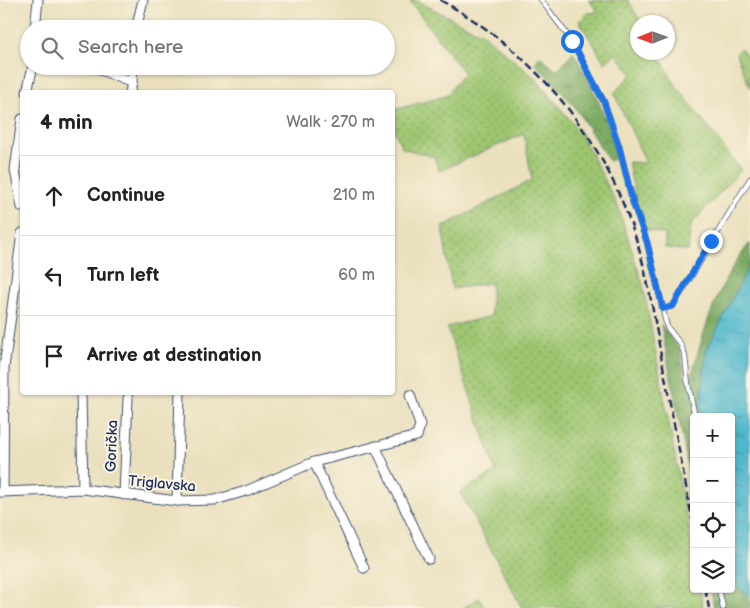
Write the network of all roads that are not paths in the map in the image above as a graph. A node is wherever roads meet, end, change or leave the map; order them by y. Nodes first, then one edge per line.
1 (38, 0) edge
2 (143, 0) edge
3 (541, 0) edge
4 (36, 20) edge
5 (138, 20) edge
6 (31, 75) edge
7 (113, 75) edge
8 (132, 75) edge
9 (132, 83) junction
10 (27, 90) edge
11 (130, 90) edge
12 (20, 134) edge
13 (750, 179) edge
14 (20, 196) edge
15 (20, 248) edge
16 (663, 309) junction
17 (81, 395) edge
18 (180, 395) edge
19 (410, 395) dead end
20 (128, 398) dead end
21 (694, 413) edge
22 (374, 446) junction
23 (314, 462) junction
24 (83, 489) junction
25 (1, 492) edge
26 (124, 495) junction
27 (177, 501) junction
28 (429, 559) dead end
29 (364, 568) dead end
30 (720, 593) edge
31 (723, 608) edge

1 - 4 street
2 - 5 street
3 - 16 lane
6 - 10 street
7 - 9 street
8 - 9 street
9 - 11 street
12 - 14 street
13 - 16 lane
15 - 25 street
16 - 21 lane
17 - 24 street
18 - 27 street
19 - 22 street, Triglavska
20 - 26 street, Gorička
22 - 23 street, Triglavska
22 - 28 street
23 - 27 street, Triglavska
23 - 29 street
24 - 25 street, Triglavska
24 - 26 street, Triglavska
26 - 27 street, Triglavska
30 - 31 lane

